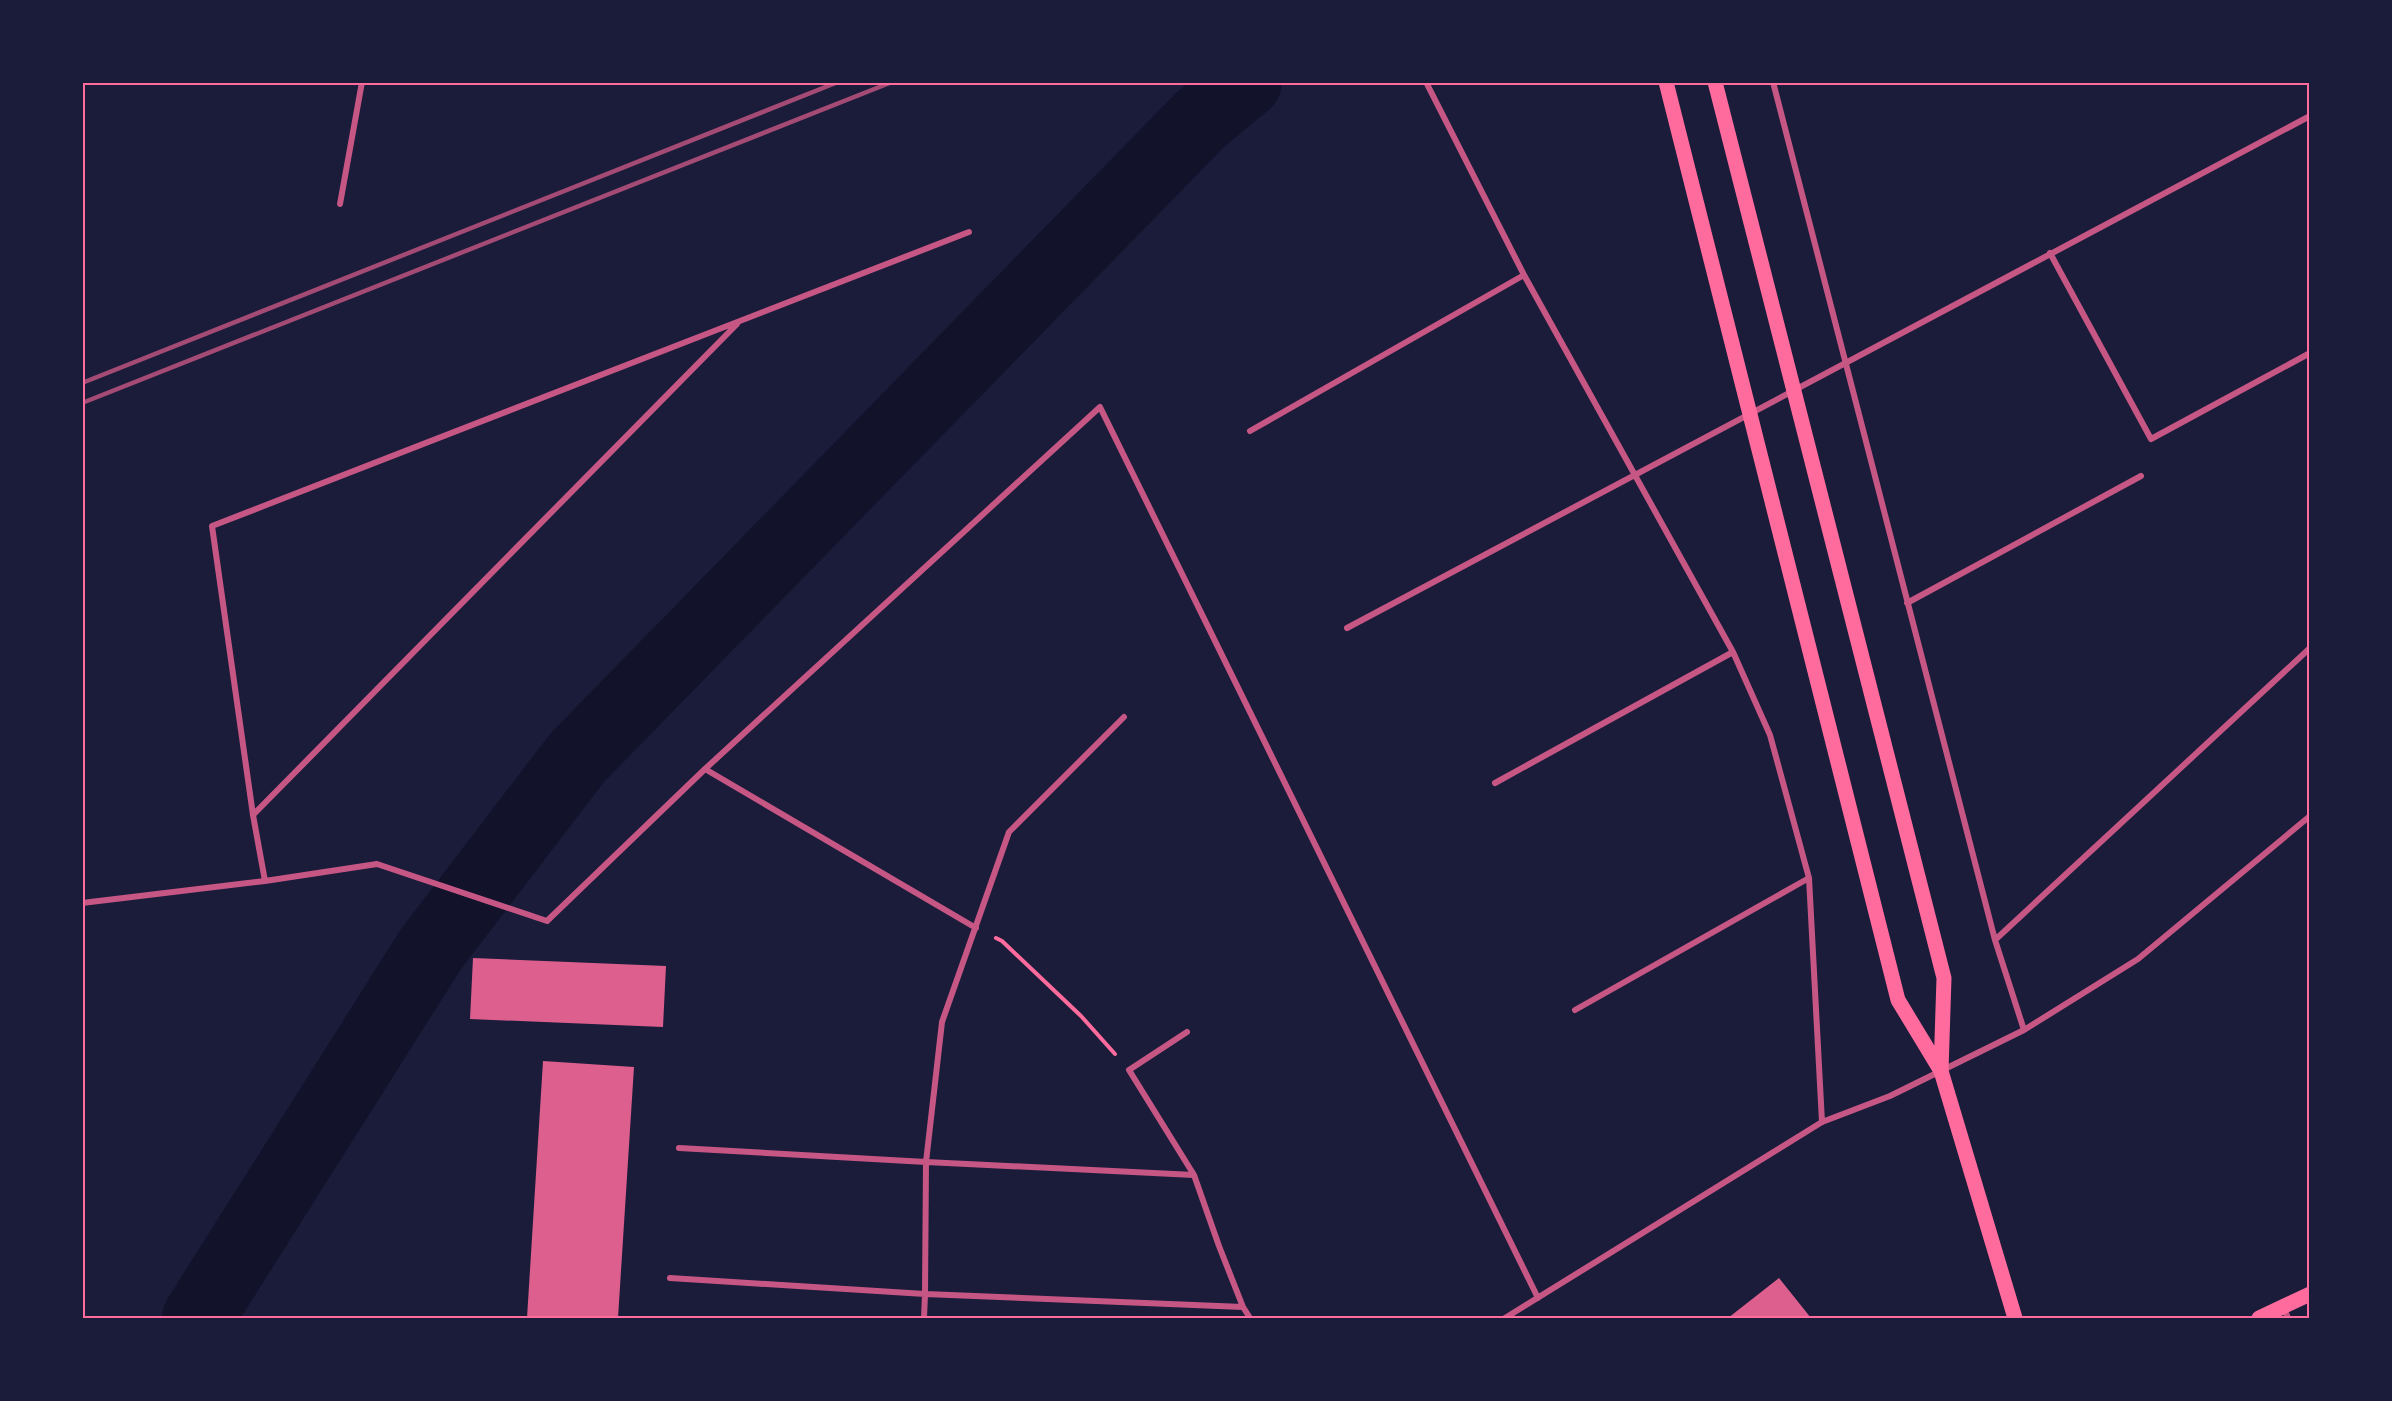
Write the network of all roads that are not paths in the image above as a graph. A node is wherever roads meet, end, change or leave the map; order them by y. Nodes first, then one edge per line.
1 (362, 82) edge
2 (1426, 82) edge
3 (1666, 82) edge
4 (1715, 82) edge
5 (1773, 82) edge
6 (2310, 116) edge
7 (340, 204) dead end
8 (969, 232) dead end
9 (2050, 252) junction
10 (1524, 275) junction
11 (740, 321) junction
12 (2310, 353) edge
13 (1844, 362) junction
14 (1250, 431) dead end
15 (1634, 474) junction
16 (2141, 476) dead end
17 (1907, 603) junction
18 (1347, 628) dead end
19 (2310, 648) edge
20 (1733, 652) junction
21 (1124, 717) dead end
22 (705, 769) junction
23 (1495, 783) dead end
24 (253, 815) junction
25 (2310, 816) edge
26 (1809, 878) junction
27 (265, 881) junction
28 (82, 903) edge
29 (976, 928) junction
30 (1995, 940) junction
31 (1575, 1010) dead end
32 (2024, 1030) junction
33 (1187, 1032) dead end
34 (1941, 1071) junction
35 (1822, 1122) junction
36 (679, 1148) dead end
37 (926, 1162) junction
38 (1194, 1175) junction
39 (670, 1278) dead end
40 (926, 1294) junction
41 (2310, 1294) edge
42 (1538, 1298) junction
43 (1244, 1307) junction
44 (2286, 1312) edge
45 (924, 1318) edge
46 (1250, 1318) edge
47 (1505, 1318) edge
48 (2015, 1318) edge
49 (2259, 1318) edge

1 - 7 street
2 - 10 street
3 - 34 main road
4 - 34 main road
5 - 13 street
6 - 9 street
8 - 11 street
9 - 12 street
9 - 13 street
10 - 14 street
10 - 15 street
11 - 24 street
11 - 24 street
13 - 15 street
13 - 17 street
15 - 18 street
15 - 20 street
16 - 17 street
17 - 30 street
19 - 30 street
20 - 23 street
20 - 26 street
21 - 29 street
22 - 27 street
22 - 29 street
22 - 42 street
24 - 27 street
25 - 32 street
26 - 31 street
26 - 35 street
27 - 28 street
29 - 37 street
30 - 32 street
32 - 34 street
33 - 38 street
34 - 35 street
34 - 48 main road
35 - 42 street
36 - 37 street
37 - 38 street
37 - 40 street
38 - 43 street
39 - 40 street
40 - 43 street
40 - 45 street
41 - 44 main road
42 - 47 street
43 - 46 street
44 - 49 main road

